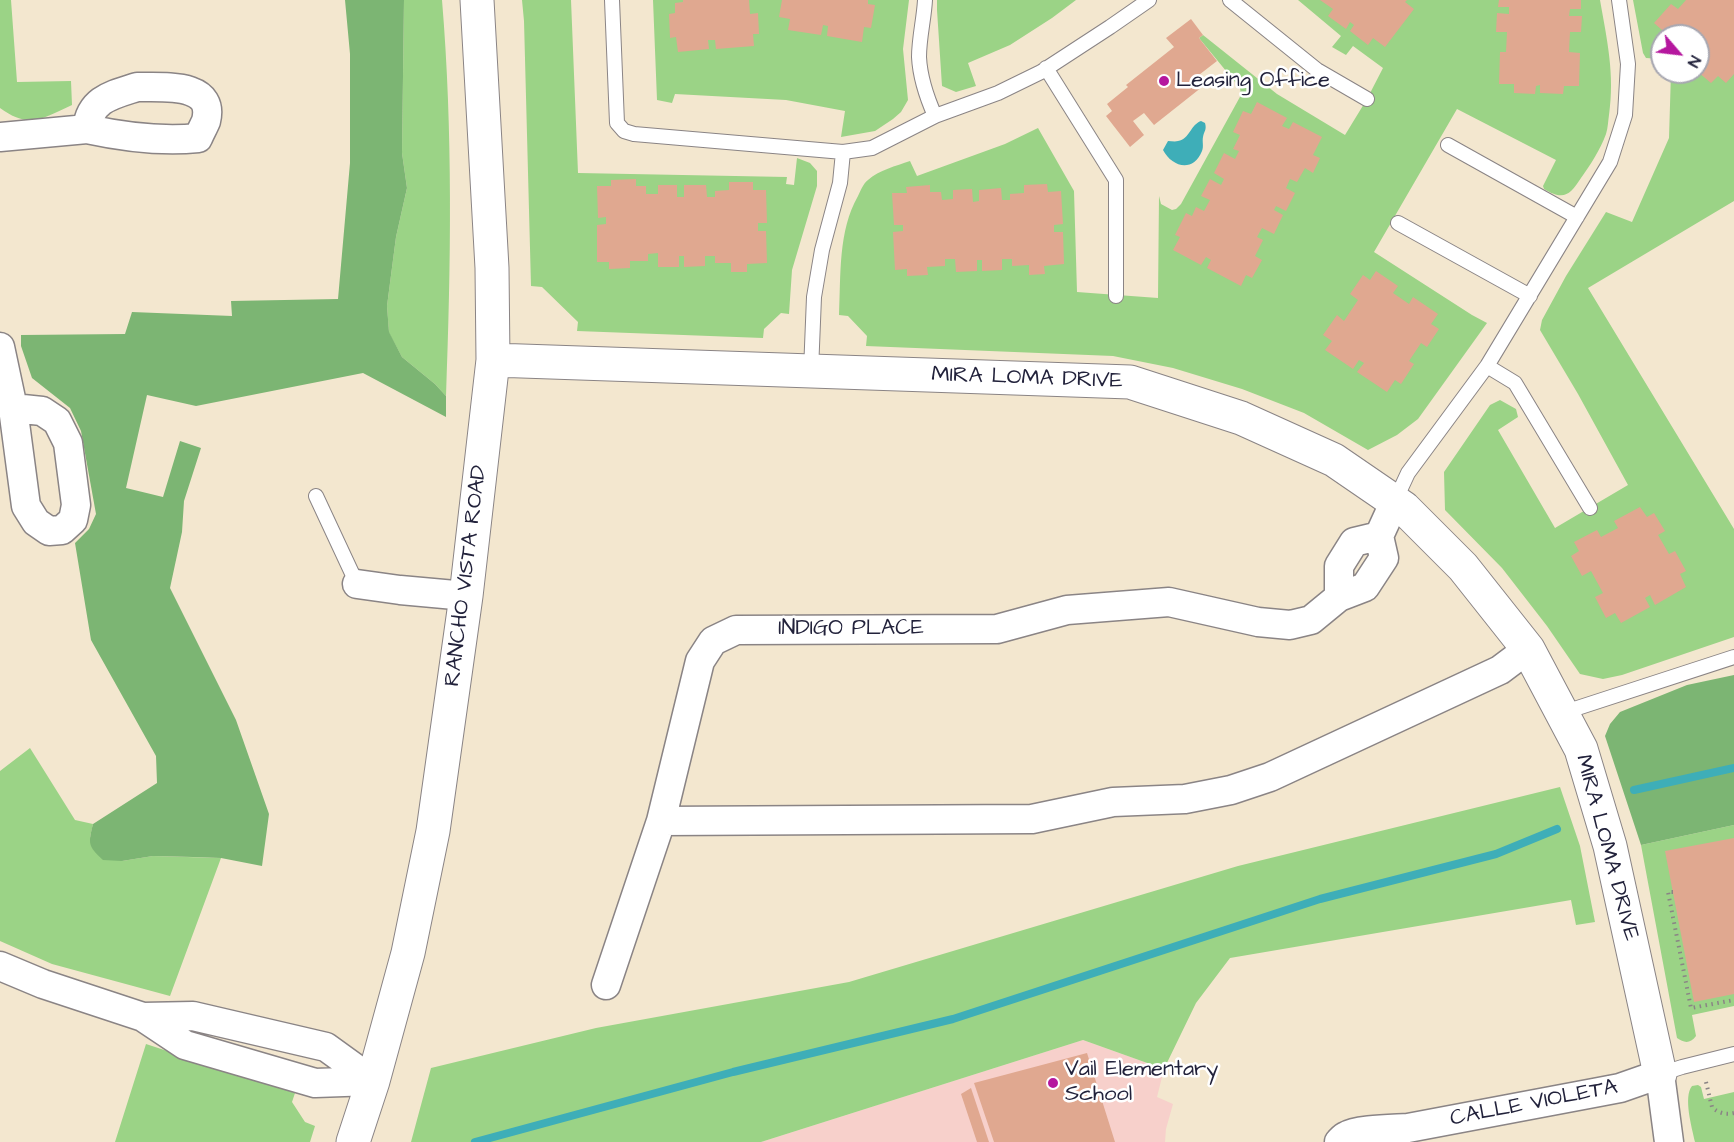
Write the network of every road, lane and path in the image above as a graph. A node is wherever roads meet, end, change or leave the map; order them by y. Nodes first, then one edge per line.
1 (477, 0) edge
2 (612, 0) edge
3 (925, 0) edge
4 (1149, 0) edge
5 (1230, 0) edge
6 (1619, 0) edge
7 (1046, 68) junction
8 (1367, 99) dead end
9 (935, 116) junction
10 (87, 129) dead end
11 (0, 137) edge
12 (1448, 145) dead end
13 (843, 152) junction
14 (1577, 217) junction
15 (1398, 223) dead end
16 (1116, 296) dead end
17 (1530, 296) junction
18 (0, 348) edge
19 (493, 360) junction
20 (1487, 366) junction
21 (812, 371) junction
22 (14, 408) dead end
23 (316, 496) dead end
24 (1395, 501) junction
25 (1590, 508) dead end
26 (357, 584) joint
27 (466, 596) junction
28 (1528, 649) junction
29 (1734, 657) edge
30 (1562, 712) junction
31 (661, 821) junction
32 (1673, 892) dead end
33 (0, 966) edge
34 (606, 985) dead end
35 (1734, 1000) edge
36 (1734, 1054) edge
37 (1702, 1062) junction
38 (1660, 1074) junction
39 (373, 1081) junction
40 (1734, 1113) edge
41 (353, 1142) edge
42 (1339, 1142) edge
43 (1669, 1142) edge

1 - 19 street, RANCHO VISTA ROAD
2 - 13 lane
3 - 9 lane
4 - 7 lane
5 - 8 lane
6 - 14 lane
7 - 9 lane
7 - 16 lane
9 - 13 lane
10 - 11 street
12 - 14 lane
13 - 21 lane
14 - 17 lane
15 - 17 lane
17 - 20 lane
18 - 22 street
19 - 21 street, MIRA LOMA DRIVE
19 - 27 street, RANCHO VISTA ROAD
20 - 24 lane
20 - 25 lane
21 - 24 street, MIRA LOMA DRIVE
23 - 26 lane
24 - 28 street, MIRA LOMA DRIVE
24 - 31 street, INDIGO PLACE
26 - 27 street
27 - 39 street, RANCHO VISTA ROAD
28 - 30 street, MIRA LOMA DRIVE
28 - 31 street
29 - 30 lane
30 - 38 street, MIRA LOMA DRIVE
31 - 34 street, INDIGO PLACE
32 - 35 path
33 - 39 street
36 - 37 lane
37 - 38 lane
37 - 40 path
38 - 42 street, CALLE VIOLETA
38 - 43 street, MIRA LOMA DRIVE
39 - 41 street, RANCHO VISTA ROAD

